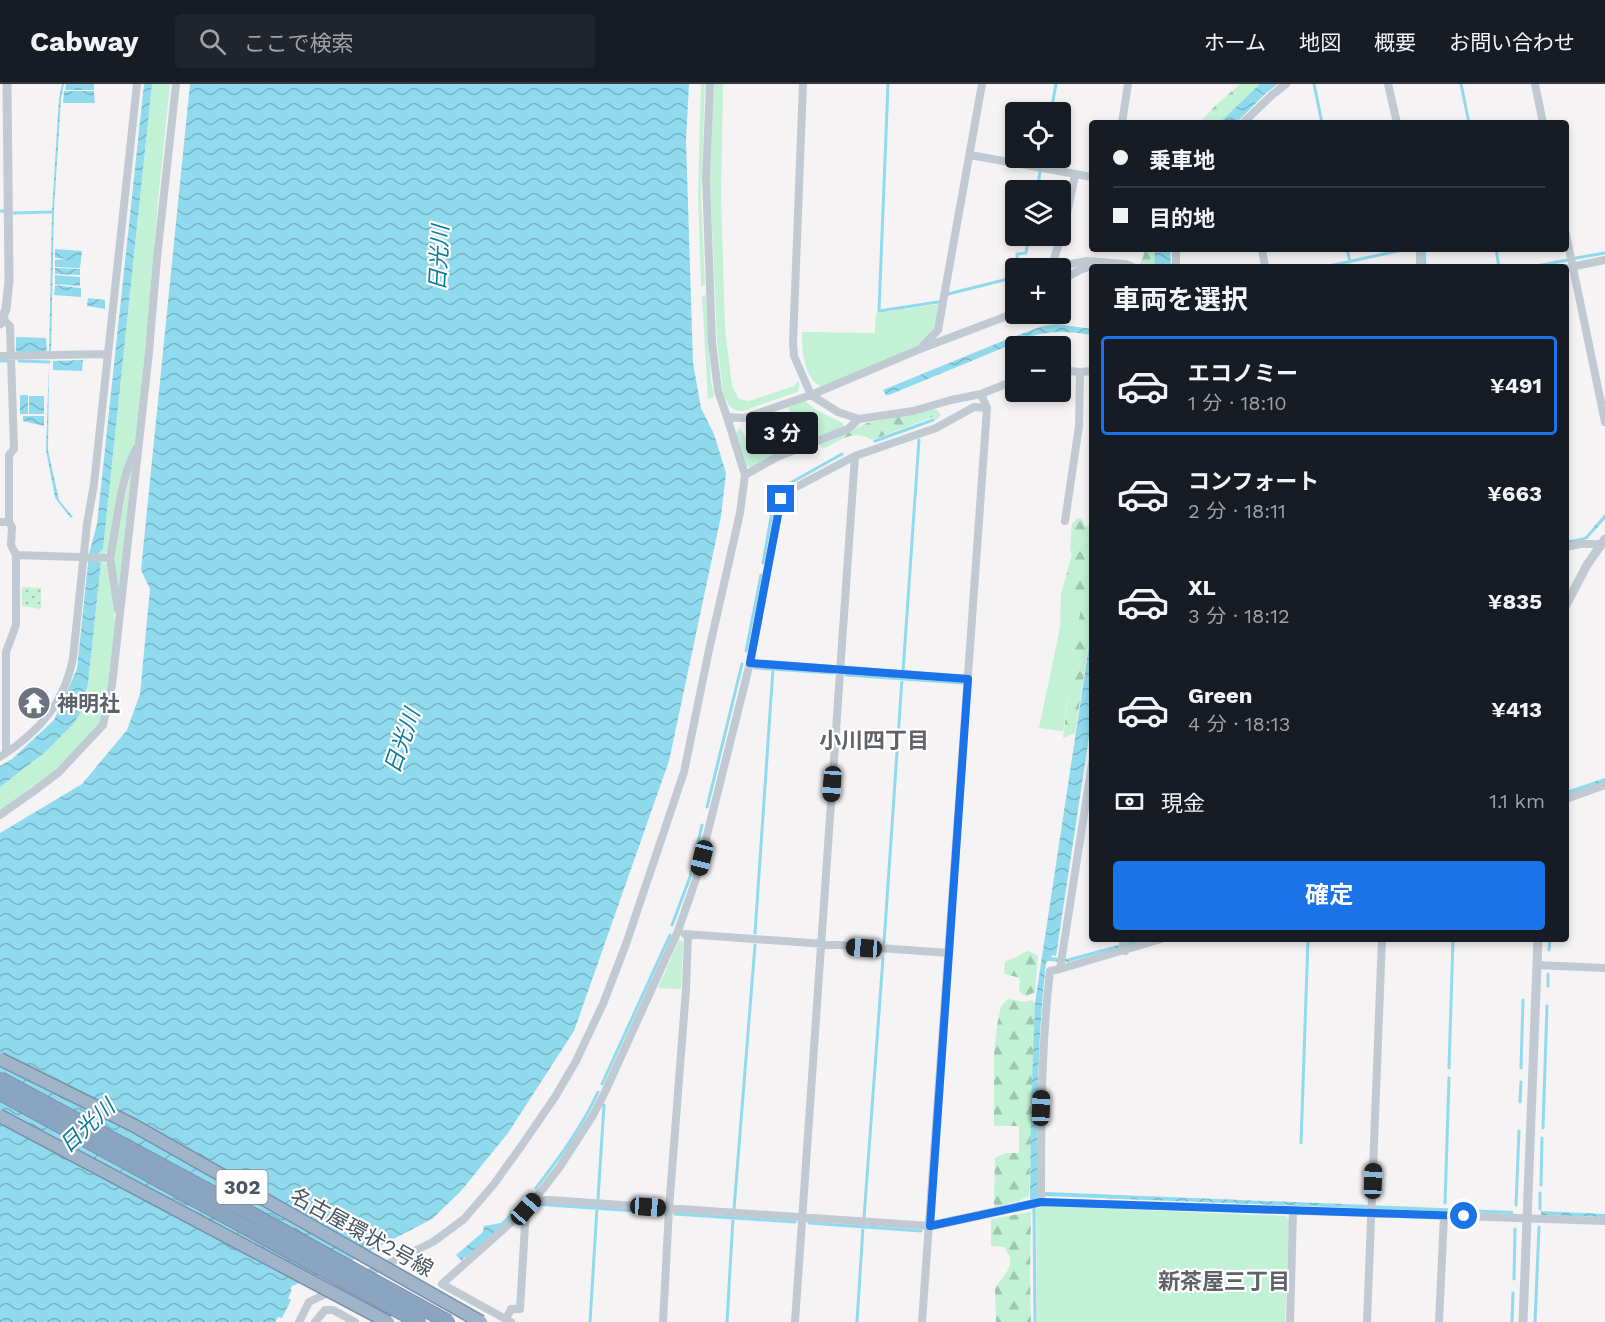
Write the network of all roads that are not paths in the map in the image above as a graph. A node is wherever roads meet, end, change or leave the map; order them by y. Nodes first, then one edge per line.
1 (8, 84) edge
2 (137, 84) edge
3 (176, 84) edge
4 (710, 84) edge
5 (803, 84) edge
6 (982, 84) edge
7 (1128, 84) edge
8 (1286, 84) edge
9 (1388, 84) edge
10 (1535, 84) edge
11 (1122, 120) edge
12 (1246, 120) edge
13 (1396, 120) edge
14 (1542, 120) edge
15 (970, 155) junction
16 (1075, 175) junction
17 (1089, 177) edge
18 (4, 216) edge
19 (1605, 260) edge
20 (1100, 262) junction
21 (1095, 264) edge
22 (1125, 264) edge
23 (1089, 266) edge
24 (1569, 267) edge
25 (1071, 275) edge
26 (1005, 317) edge
27 (1, 322) edge
28 (920, 349) junction
29 (108, 354) junction
30 (0, 356) edge
31 (11, 356) junction
32 (1071, 371) edge
33 (1089, 371) edge
34 (1080, 372) junction
35 (1005, 384) edge
36 (981, 394) junction
37 (811, 395) junction
38 (987, 408) junction
39 (727, 417) junction
40 (859, 419) junction
41 (1605, 422) edge
42 (139, 445) junction
43 (855, 456) junction
44 (746, 475) junction
45 (1065, 521) dead end
46 (0, 522) edge
47 (9, 522) junction
48 (1603, 541) edge
49 (1569, 546) edge
50 (16, 555) junction
51 (85, 557) junction
52 (107, 558) junction
53 (1569, 599) edge
54 (119, 620) junction
55 (3, 652) edge
56 (750, 663) junction
57 (841, 670) junction
58 (968, 679) junction
59 (3, 755) edge
60 (1605, 785) edge
61 (1089, 794) edge
62 (1569, 798) edge
63 (0, 815) edge
64 (678, 931) junction
65 (688, 935) junction
66 (1138, 942) edge
67 (1382, 942) edge
68 (1538, 942) edge
69 (1123, 944) edge
70 (821, 945) junction
71 (949, 953) junction
72 (1061, 964) junction
73 (1537, 965) junction
74 (1605, 968) edge
75 (0, 1059) edge
76 (0, 1079) edge
77 (0, 1093) edge
78 (0, 1116) edge
79 (1041, 1197) junction
80 (535, 1199) junction
81 (526, 1209) junction
82 (669, 1209) junction
83 (1372, 1209) junction
84 (1293, 1211) junction
85 (1444, 1215) junction
86 (802, 1218) junction
87 (1527, 1218) junction
88 (1605, 1221) edge
89 (930, 1226) junction
90 (508, 1321) edge
91 (299, 1322) edge
92 (315, 1322) edge
93 (355, 1322) edge
94 (388, 1322) edge
95 (419, 1322) edge
96 (448, 1322) edge
97 (481, 1322) edge
98 (663, 1322) edge
99 (795, 1322) edge
100 (922, 1322) edge
101 (1290, 1322) edge
102 (1367, 1322) edge
103 (1440, 1322) edge
104 (1523, 1322) edge

1 - 18 street
2 - 29 street
3 - 42 street
4 - 39 street
5 - 37 street
6 - 15 street
7 - 11 street
8 - 12 street
9 - 13 street
10 - 14 street
15 - 16 street
15 - 28 street
16 - 17 street
16 - 20 street
18 - 27 street
19 - 24 street
20 - 21 street
20 - 22 street
23 - 25 street
24 - 41 street
26 - 28 street
27 - 31 street
28 - 37 street
29 - 31 street
29 - 51 street
30 - 31 street
31 - 47 street
32 - 34 street
33 - 34 street
34 - 45 street
35 - 36 street
36 - 38 street
36 - 40 street
37 - 39 street
37 - 40 street
38 - 43 street
38 - 58 street
39 - 44 street
40 - 44 street
42 - 52 street
42 - 54 street
43 - 56 street
43 - 57 street
44 - 91 street
46 - 47 street
47 - 50 street
48 - 49 street
48 - 53 street
50 - 51 street
50 - 55 street
51 - 52 street
51 - 59 street
52 - 54 street
54 - 63 street
55 - 59 street
56 - 57 street
56 - 64 street
57 - 58 street
57 - 70 street
58 - 71 street
60 - 62 street
61 - 72 street
64 - 65 street
64 - 80 street
65 - 70 street
65 - 82 street
66 - 69 street
67 - 83 street
68 - 73 street
69 - 72 street
70 - 71 street
70 - 86 street
71 - 89 street
72 - 79 street
73 - 74 street
73 - 87 street
75 - 97 highway, 名古屋環状2号線 / 302, bridge
76 - 96 highway, bridge
77 - 95 highway, bridge
78 - 94 highway, 302, bridge
79 - 84 street
79 - 89 street
80 - 81 street
80 - 82 street
81 - 90 street
81 - 90 street
82 - 86 street
82 - 98 street
83 - 84 street
83 - 85 street
83 - 102 street
84 - 101 street
85 - 87 street
85 - 103 street
86 - 89 street
86 - 99 street
87 - 88 street
87 - 104 street
89 - 100 street
92 - 93 street

